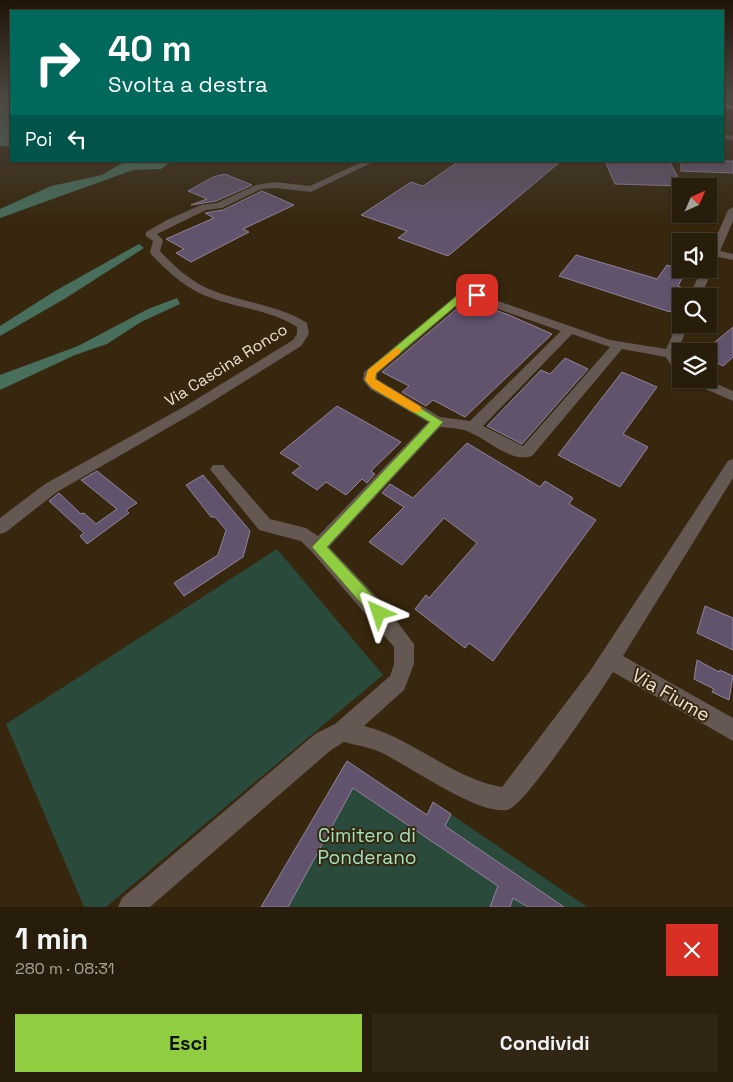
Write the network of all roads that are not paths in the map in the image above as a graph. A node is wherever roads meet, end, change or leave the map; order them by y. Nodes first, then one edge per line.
1 (368, 162) edge
2 (733, 210) edge
3 (717, 246) edge
4 (717, 254) edge
5 (733, 257) edge
6 (570, 330) junction
7 (679, 333) edge
8 (618, 346) junction
9 (670, 354) junction
10 (672, 357) edge
11 (715, 388) edge
12 (733, 396) edge
13 (437, 422) junction
14 (473, 426) junction
15 (733, 465) edge
16 (218, 469) dead end
17 (0, 527) edge
18 (318, 547) junction
19 (610, 658) junction
20 (733, 730) edge
21 (342, 731) junction
22 (131, 907) edge

1 - 17 street, Via Cascina Ronco
2 - 3 street
4 - 5 street
6 - 8 street
6 - 13 street
6 - 14 street
7 - 9 street
8 - 9 street
8 - 14 street
9 - 10 street
11 - 12 street
13 - 14 street
13 - 18 street
15 - 19 street
16 - 18 street
18 - 21 street
19 - 20 street, Via Fiume
19 - 21 street
21 - 22 street

